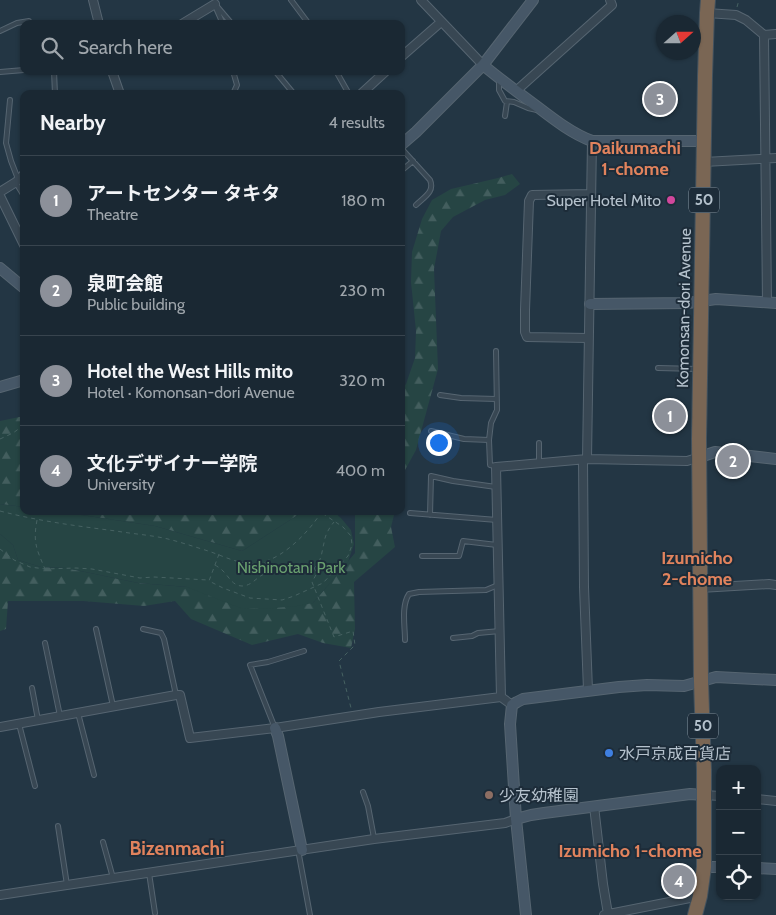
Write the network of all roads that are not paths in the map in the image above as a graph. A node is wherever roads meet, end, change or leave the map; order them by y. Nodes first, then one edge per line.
1 (93, 0) edge
2 (291, 0) edge
3 (421, 0) edge
4 (532, 0) edge
5 (610, 0) edge
6 (218, 2) edge
7 (708, 6) edge
8 (98, 20) edge
9 (189, 20) edge
10 (222, 20) edge
11 (229, 20) edge
12 (306, 20) edge
13 (20, 22) edge
14 (441, 22) junction
15 (0, 31) edge
16 (776, 34) edge
17 (764, 35) junction
18 (405, 54) edge
19 (483, 65) junction
20 (20, 70) edge
21 (0, 72) edge
22 (54, 75) edge
23 (113, 75) edge
24 (234, 75) edge
25 (277, 75) edge
26 (338, 75) edge
27 (382, 75) edge
28 (500, 79) junction
29 (55, 90) edge
30 (119, 90) edge
31 (235, 90) edge
32 (291, 90) edge
33 (347, 90) edge
34 (365, 90) edge
35 (516, 91) junction
36 (10, 100) dead end
37 (507, 102) junction
38 (542, 110) junction
39 (505, 116) dead end
40 (705, 141) junction
41 (592, 142) junction
42 (405, 143) edge
43 (405, 152) edge
44 (766, 158) junction
45 (776, 158) edge
46 (413, 161) junction
47 (704, 162) junction
48 (405, 168) edge
49 (19, 178) edge
50 (0, 192) edge
51 (591, 194) junction
52 (0, 196) edge
53 (416, 205) dead end
54 (20, 236) edge
55 (0, 268) edge
56 (20, 285) edge
57 (702, 301) junction
58 (772, 303) edge
59 (590, 304) junction
60 (588, 338) junction
61 (496, 351) dead end
62 (658, 368) dead end
63 (700, 369) junction
64 (20, 381) edge
65 (0, 387) edge
66 (440, 395) dead end
67 (496, 399) junction
68 (431, 431) dead end
69 (489, 440) junction
70 (539, 443) dead end
71 (700, 457) junction
72 (585, 459) junction
73 (776, 459) edge
74 (540, 464) junction
75 (496, 467) junction
76 (497, 487) junction
77 (410, 513) dead end
78 (430, 515) junction
79 (497, 520) junction
80 (498, 544) junction
81 (422, 556) dead end
82 (498, 585) junction
83 (776, 585) edge
84 (700, 588) junction
85 (96, 629) dead end
86 (143, 629) dead end
87 (500, 631) junction
88 (453, 638) dead end
89 (405, 640) dead end
90 (45, 643) dead end
91 (304, 651) dead end
92 (776, 680) edge
93 (701, 681) junction
94 (32, 688) dead end
95 (588, 690) junction
96 (176, 695) junction
97 (501, 697) junction
98 (113, 706) junction
99 (512, 706) junction
100 (78, 713) junction
101 (60, 716) junction
102 (38, 720) junction
103 (19, 724) junction
104 (0, 727) edge
105 (275, 728) junction
106 (94, 775) dead end
107 (35, 786) dead end
108 (363, 792) dead end
109 (704, 794) junction
110 (716, 796) edge
111 (761, 799) edge
112 (776, 801) edge
113 (594, 806) junction
114 (516, 819) junction
115 (58, 826) dead end
116 (374, 839) junction
117 (103, 842) dead end
118 (302, 850) junction
119 (704, 867) junction
120 (716, 867) edge
121 (761, 868) edge
122 (776, 869) edge
123 (149, 873) junction
124 (113, 878) junction
125 (67, 885) junction
126 (0, 895) edge
127 (700, 896) junction
128 (155, 913) dead end
129 (606, 914) edge
130 (310, 915) edge
131 (526, 915) edge
132 (695, 915) edge

1 - 8 street
2 - 12 lane
3 - 14 street
4 - 19 street
5 - 35 street
6 - 9 street
6 - 10 lane
6 - 11 lane
7 - 17 street
7 - 40 highway, Komonsan-dori Avenue / 50
13 - 15 lane
14 - 18 street
14 - 19 street
16 - 17 street
17 - 44 street
19 - 28 street
19 - 42 street
20 - 21 lane
22 - 29 lane
23 - 30 street
24 - 31 lane
25 - 32 lane
26 - 33 lane
27 - 34 street
28 - 35 street
28 - 37 lane
35 - 38 street
36 - 49 lane
37 - 38 lane
37 - 39 lane
38 - 41 street
40 - 41 street
40 - 47 highway, Komonsan-dori Avenue / 50
41 - 51 street
43 - 46 lane
44 - 45 street
44 - 47 street
44 - 58 street
46 - 48 lane
46 - 53 lane
47 - 57 highway, Komonsan-dori Avenue / 50
49 - 50 street
51 - 59 street
51 - 60 street
52 - 54 street
55 - 56 street
57 - 58 street
57 - 59 street
57 - 63 highway, Komonsan-dori Avenue / 50
59 - 60 street
60 - 72 street
61 - 67 lane
62 - 63 lane
63 - 71 highway, Komonsan-dori Avenue / 50
64 - 65 street
66 - 67 lane
67 - 69 lane
68 - 69 lane
69 - 75 lane
70 - 74 lane
71 - 72 street
71 - 73 street
71 - 84 highway, Komonsan-dori Avenue / 50
72 - 74 street
72 - 95 street
74 - 75 street
75 - 76 street
76 - 78 lane
76 - 79 street
77 - 78 lane
78 - 79 lane
79 - 80 street
80 - 81 lane
80 - 82 street
82 - 87 street
82 - 89 lane
83 - 84 street
84 - 93 highway, Komonsan-dori Avenue / 50
85 - 98 lane
86 - 96 lane
87 - 88 lane
87 - 97 street
90 - 101 lane
91 - 105 lane
92 - 93 street
93 - 95 street
93 - 109 highway, Komonsan-dori Avenue / 50
94 - 102 lane
95 - 99 street
96 - 98 street
96 - 105 street
97 - 99 street
97 - 105 street
98 - 100 street
99 - 114 street
100 - 101 street
100 - 106 lane
101 - 102 street
102 - 103 street
103 - 104 street
103 - 107 lane
105 - 118 street
108 - 116 lane
109 - 110 street
109 - 113 street
109 - 119 highway, Komonsan-dori Avenue / 50
111 - 112 street
113 - 114 street
113 - 129 street
114 - 116 street
114 - 131 street
115 - 125 lane
116 - 118 street
117 - 124 lane
118 - 123 street
118 - 130 lane
119 - 120 street
119 - 127 highway, Komonsan-dori Avenue / 50
121 - 122 street
123 - 124 street
123 - 128 lane
124 - 125 street
125 - 126 street
127 - 129 street
127 - 132 highway, Komonsan-dori Avenue / 50

